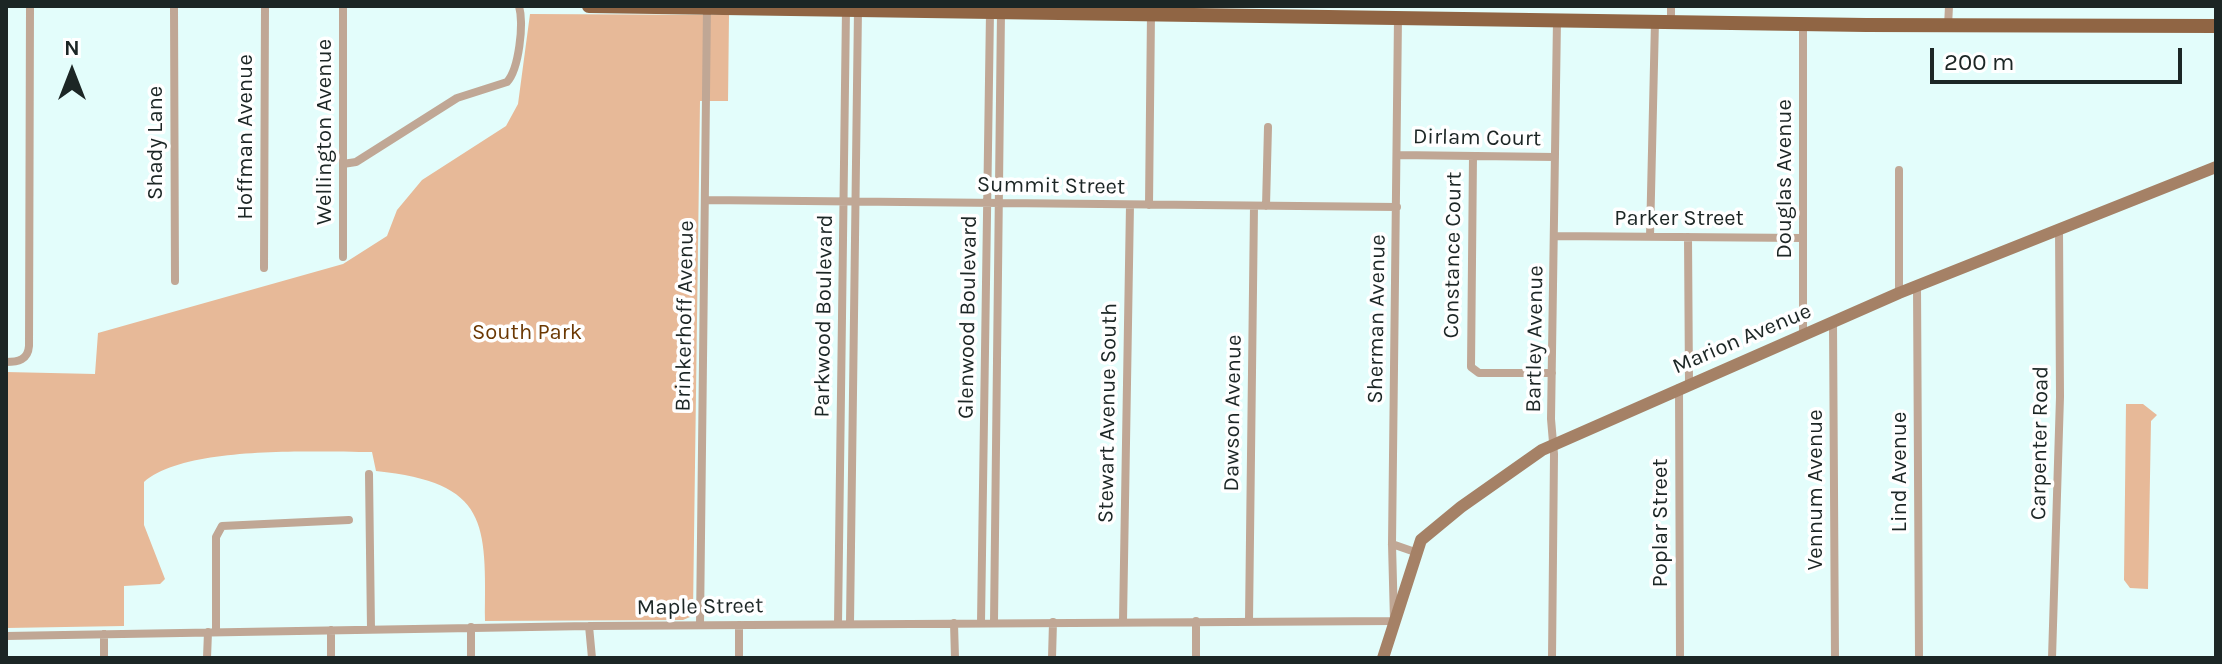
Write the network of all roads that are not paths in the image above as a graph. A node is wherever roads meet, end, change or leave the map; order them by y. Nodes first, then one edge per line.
1 (30, 6) edge
2 (174, 6) edge
3 (265, 6) edge
4 (343, 6) edge
5 (519, 6) edge
6 (589, 6) edge
7 (1949, 6) edge
8 (707, 7) edge
9 (852, 9) junction
10 (967, 9) edge
11 (1158, 11) edge
12 (1290, 11) edge
13 (995, 12) junction
14 (1671, 14) edge
15 (1398, 17) junction
16 (1557, 20) junction
17 (1655, 21) junction
18 (1803, 24) junction
19 (1948, 26) junction
20 (2216, 26) edge
21 (1268, 127) dead end
22 (1397, 155) junction
23 (1473, 156) junction
24 (1555, 157) junction
25 (343, 164) junction
26 (2216, 167) edge
27 (1899, 170) dead end
28 (705, 200) junction
29 (844, 201) junction
30 (855, 201) junction
31 (987, 203) junction
32 (1000, 203) junction
33 (1130, 205) junction
34 (1149, 205) junction
35 (1254, 206) junction
36 (1266, 206) junction
37 (1397, 207) junction
38 (2059, 229) junction
39 (1554, 236) junction
40 (1650, 237) junction
41 (1688, 237) junction
42 (1803, 238) junction
43 (343, 257) dead end
44 (264, 268) dead end
45 (175, 281) dead end
46 (1917, 285) junction
47 (1899, 293) junction
48 (1833, 322) junction
49 (1803, 335) junction
50 (6, 362) edge
51 (1552, 373) junction
52 (1684, 386) junction
53 (1553, 444) junction
54 (369, 474) dead end
55 (349, 520) dead end
56 (1392, 544) junction
57 (1415, 552) junction
58 (1123, 621) junction
59 (1196, 621) junction
60 (1249, 621) junction
61 (1394, 621) junction
62 (981, 622) junction
63 (994, 622) junction
64 (1053, 622) junction
65 (850, 623) junction
66 (954, 623) junction
67 (838, 624) junction
68 (700, 625) junction
69 (739, 625) junction
70 (589, 626) junction
71 (471, 627) junction
72 (371, 629) junction
73 (331, 630) junction
74 (212, 632) junction
75 (104, 634) junction
76 (6, 636) edge
77 (104, 658) edge
78 (207, 658) edge
79 (331, 658) edge
80 (471, 658) edge
81 (592, 658) edge
82 (739, 658) edge
83 (955, 658) edge
84 (1052, 658) edge
85 (1196, 658) edge
86 (1383, 658) edge
87 (1552, 658) edge
88 (1680, 658) edge
89 (1835, 658) edge
90 (1919, 658) edge
91 (2052, 658) edge

1 - 50 street
2 - 45 street, Shady Lane
3 - 44 street, Hoffman Avenue
4 - 25 street, Wellington Avenue
5 - 25 street
6 - 8 main road
7 - 19 street
8 - 9 main road
8 - 28 street, Brinkerhoff Avenue
9 - 10 main road
9 - 29 street, Parkwood Boulevard
9 - 30 street
10 - 13 main road
11 - 12 main road
11 - 13 main road
11 - 34 street
12 - 15 main road
13 - 31 street, Glenwood Boulevard
13 - 32 street, Glenwood Boulevard
14 - 17 main road
14 - 18 main road
15 - 16 main road
15 - 22 street, Sherman Avenue
16 - 17 main road
16 - 24 street, Bartley Avenue
17 - 40 street
18 - 19 main road
18 - 42 street, Douglas Avenue
19 - 20 main road
21 - 36 street
22 - 23 street, Dirlam Court
22 - 37 street, Sherman Avenue
23 - 24 street, Dirlam Court
23 - 51 street, Constance Court
24 - 39 street, Bartley Avenue
25 - 43 street, Wellington Avenue
26 - 38 street, Marion Avenue
27 - 47 street
28 - 29 street, Summit Street
28 - 68 street, Brinkerhoff Avenue
29 - 30 street, Summit Street
29 - 67 street, Parkwood Boulevard
30 - 31 street, Summit Street
30 - 65 street
31 - 32 street, Summit Street
31 - 62 street, Glenwood Boulevard
32 - 33 street, Summit Street
32 - 63 street, Glenwood Boulevard
33 - 34 street, Summit Street
33 - 58 street, Stewart Avenue South
34 - 35 street, Summit Street
35 - 36 street, Summit Street
35 - 60 street, Dawson Avenue
36 - 37 street, Summit Street
37 - 56 street, Sherman Avenue
38 - 46 street, Marion Avenue
38 - 91 street, Carpenter Road
39 - 40 street, Parker Street
39 - 51 street, Bartley Avenue
40 - 41 street, Parker Street
41 - 42 street, Parker Street
41 - 52 street, Poplar Street
42 - 49 street, Douglas Avenue
46 - 47 street, Marion Avenue
46 - 90 street, Lind Avenue
47 - 48 street, Marion Avenue
48 - 49 street, Marion Avenue
48 - 89 street, Vennum Avenue
49 - 52 street, Marion Avenue
51 - 53 street, Bartley Avenue
52 - 53 street, Marion Avenue
52 - 88 street, Poplar Street
53 - 57 street, Marion Avenue
53 - 87 street, Bartley Avenue
54 - 72 street
55 - 74 street
56 - 57 street
56 - 61 street, Sherman Avenue
57 - 61 street, Marion Avenue
58 - 59 street, Maple Street
58 - 64 street, Maple Street
59 - 60 street, Maple Street
59 - 85 street
60 - 61 street, Maple Street
61 - 86 street, Marion Avenue
62 - 63 street, Maple Street
62 - 66 street, Maple Street
63 - 64 street, Maple Street
64 - 84 street
65 - 66 street, Maple Street
65 - 67 street, Maple Street
66 - 83 street
67 - 69 street, Maple Street
68 - 69 street, Maple Street
68 - 70 street, Maple Street
69 - 82 street
70 - 71 street, Maple Street
70 - 81 street
71 - 72 street, Maple Street
71 - 80 street
72 - 73 street, Maple Street
73 - 74 street, Maple Street
73 - 79 street
74 - 75 street, Maple Street
74 - 78 street
75 - 76 street, Maple Street
75 - 77 street

